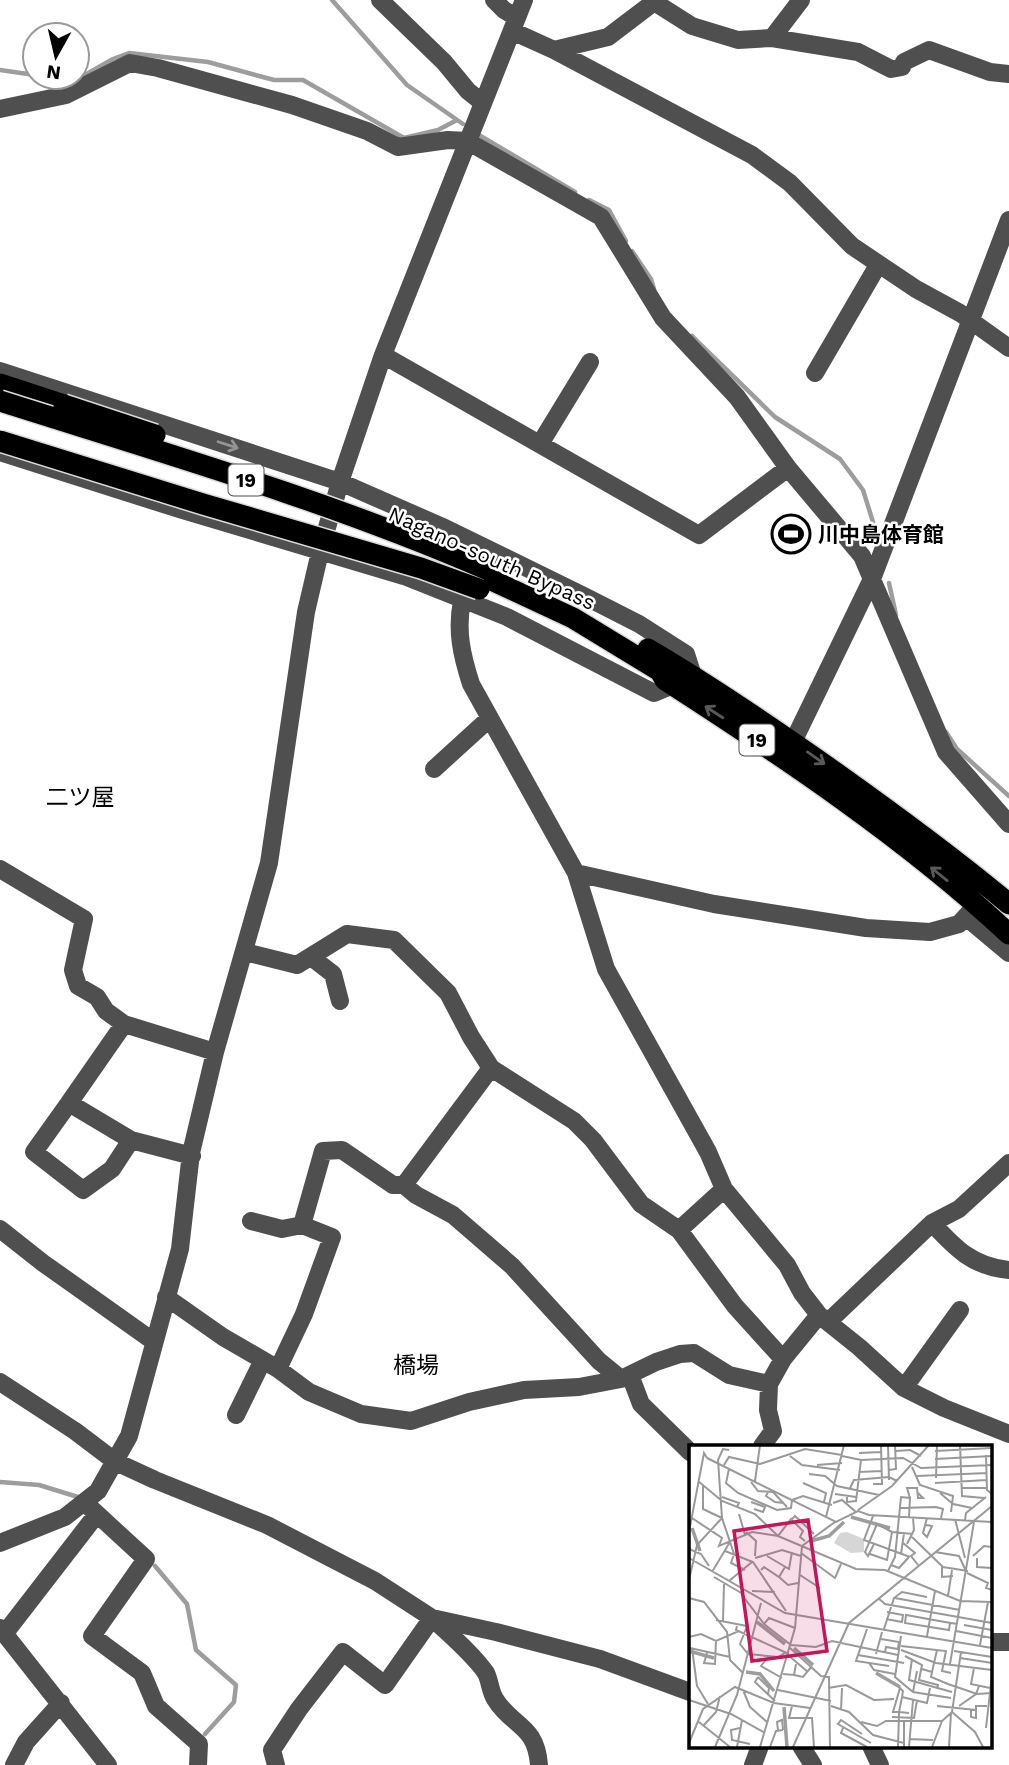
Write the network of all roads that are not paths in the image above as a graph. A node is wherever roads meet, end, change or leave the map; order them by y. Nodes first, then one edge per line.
1 (380, 0) edge
2 (494, 0) edge
3 (524, 0) edge
4 (801, 0) edge
5 (514, 24) junction
6 (772, 38) junction
7 (554, 50) junction
8 (1009, 74) edge
9 (483, 103) junction
10 (0, 109) edge
11 (467, 141) junction
12 (1009, 220) edge
13 (878, 265) junction
14 (970, 321) junction
15 (1009, 348) edge
16 (383, 355) junction
17 (590, 362) dead end
18 (0, 371) edge
19 (815, 373) dead end
20 (0, 384) edge
21 (0, 401) edge
22 (0, 408) edge
23 (0, 441) edge
24 (540, 444) junction
25 (0, 452) edge
26 (788, 468) junction
27 (340, 482) junction
28 (419, 540) junction
29 (320, 552) junction
30 (872, 579) junction
31 (479, 584) junction
32 (693, 676) junction
33 (669, 683) junction
34 (490, 718) junction
35 (787, 749) junction
36 (434, 769) dead end
37 (1009, 824) edge
38 (0, 869) edge
39 (576, 873) junction
40 (1008, 901) edge
41 (972, 910) junction
42 (1009, 934) edge
43 (245, 952) junction
44 (1009, 953) edge
45 (311, 957) junction
46 (340, 1001) dead end
47 (124, 1024) junction
48 (215, 1052) junction
49 (491, 1068) junction
50 (69, 1103) junction
51 (131, 1140) junction
52 (192, 1156) junction
53 (1009, 1163) edge
54 (404, 1185) junction
55 (724, 1189) junction
56 (251, 1221) dead end
57 (932, 1223) junction
58 (302, 1226) junction
59 (0, 1229) edge
60 (679, 1230) junction
61 (1009, 1270) edge
62 (166, 1297) junction
63 (960, 1310) dead end
64 (824, 1318) junction
65 (153, 1341) junction
66 (783, 1359) junction
67 (271, 1365) junction
68 (625, 1377) junction
69 (0, 1382) edge
70 (769, 1384) junction
71 (904, 1388) junction
72 (236, 1415) dead end
73 (1009, 1434) edge
74 (763, 1445) edge
75 (689, 1450) edge
76 (116, 1462) junction
77 (90, 1508) junction
78 (0, 1543) edge
79 (432, 1618) junction
80 (2, 1630) edge
81 (689, 1691) edge
82 (61, 1703) junction
83 (759, 1748) edge
84 (802, 1748) edge
85 (872, 1748) edge
86 (14, 1765) edge
87 (108, 1765) edge
88 (198, 1765) edge
89 (276, 1765) edge
90 (539, 1765) edge
91 (753, 1765) edge
92 (813, 1765) edge
93 (880, 1765) edge

1 - 9 street
2 - 5 street
3 - 5 street
4 - 6 street
5 - 7 street
5 - 9 street
6 - 7 street
6 - 8 street
7 - 13 street
9 - 11 street
10 - 11 street
11 - 16 street
11 - 26 street
12 - 14 street
13 - 14 street
13 - 19 street
14 - 15 street
14 - 30 street
16 - 24 street
16 - 27 street
17 - 24 street
18 -> 27 street
20 - 28 highway, 19, bridge
21 - 28 highway, Nagano-south Bypass / 19, bridge
22 - 31 highway, Nagano-south Bypass / 19
23 - 31 highway, 19, bridge
24 - 26 street
25 - 29 street
26 - 30 street
27 - 29 street
27 - 32 street
28 - 31 highway, Nagano-south Bypass / 19, bridge
29 - 31 street
29 - 43 street
30 - 35 street
30 - 37 street
31 - 32 highway, Nagano-south Bypass / 19
31 - 33 highway, Nagano-south Bypass / 19
31 - 33 street
31 - 34 street
32 - 35 highway, Nagano-south Bypass / 19
35 -> 33 highway, Nagano-south Bypass / 19
34 - 36 street
34 - 39 street
35 -> 40 highway, Nagano-south Bypass / 19
41 -> 35 highway, Nagano-south Bypass / 19
38 - 47 street
39 - 41 street
39 - 55 street
41 - 42 highway, Nagano-south Bypass / 19
41 - 44 street
43 - 45 street
43 - 48 street
45 - 46 street
45 - 49 street
47 - 48 street
47 - 50 street
48 - 52 street
49 - 54 street
49 - 60 street
50 - 51 street
50 - 51 street
51 - 52 street
52 - 62 street
53 - 57 street
54 - 58 street
54 - 68 street
55 - 60 street
55 - 64 street
56 - 58 street
57 - 61 street
57 - 64 street
58 - 67 street
59 - 65 street
60 - 66 street
62 - 65 street
62 - 67 street
63 - 71 street
64 - 66 street
64 - 71 street
65 - 76 street
66 - 70 street
67 - 68 street
67 - 72 street
68 - 70 street
68 - 75 street
69 - 76 street
70 - 74 street
71 - 73 street
76 - 77 street
76 - 79 street
77 - 78 street
77 - 80 street
77 - 88 street
79 - 81 street
79 - 89 street
79 - 90 street
80 - 82 street
82 - 86 street
82 - 87 street
83 - 91 street
84 - 92 street
85 - 93 street

